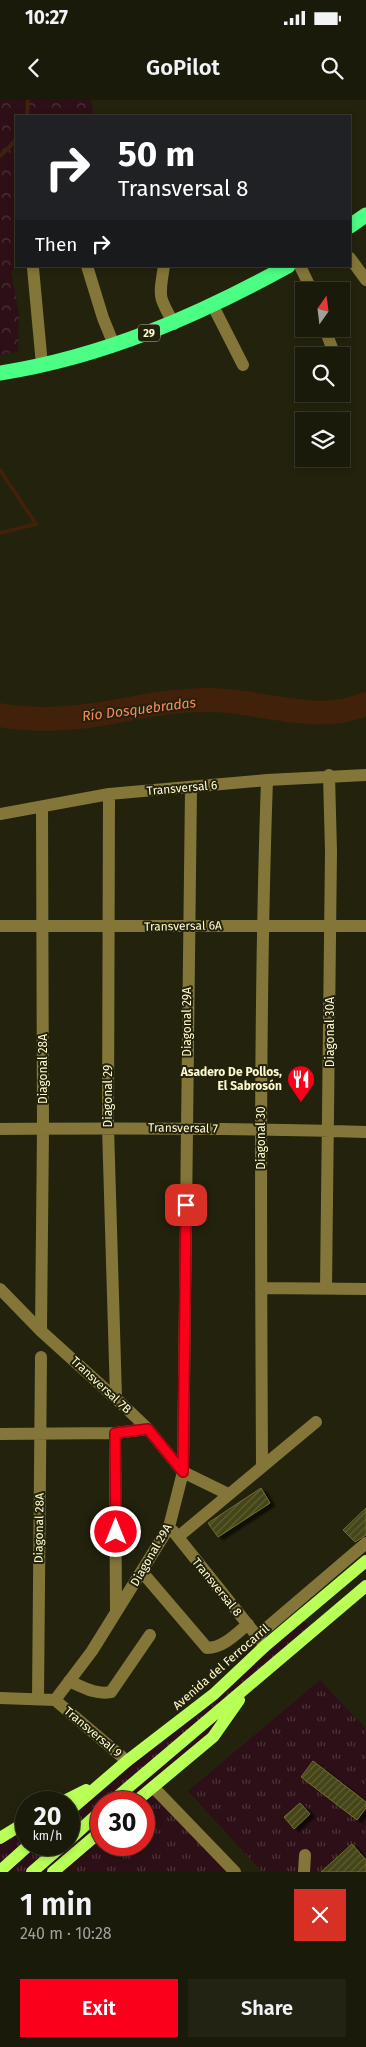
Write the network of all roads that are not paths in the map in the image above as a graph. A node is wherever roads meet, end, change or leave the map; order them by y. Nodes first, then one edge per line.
1 (366, 215) edge
2 (351, 225) edge
3 (351, 259) edge
4 (87, 267) edge
5 (164, 267) edge
6 (286, 267) edge
7 (300, 267) edge
8 (33, 268) dead end
9 (366, 280) edge
10 (308, 282) edge
11 (213, 306) junction
12 (174, 324) junction
13 (114, 345) junction
14 (42, 365) junction
15 (243, 365) dead end
16 (0, 373) edge
17 (329, 775) junction
18 (366, 775) edge
19 (267, 780) junction
20 (191, 788) junction
21 (109, 794) junction
22 (42, 807) junction
23 (0, 814) edge
24 (262, 925) junction
25 (0, 926) edge
26 (42, 926) junction
27 (188, 926) junction
28 (330, 926) junction
29 (366, 926) edge
30 (108, 927) junction
31 (108, 1127) junction
32 (0, 1129) edge
33 (43, 1129) junction
34 (186, 1129) junction
35 (261, 1129) junction
36 (329, 1131) junction
37 (366, 1132) edge
38 (261, 1288) junction
39 (326, 1288) junction
40 (366, 1288) edge
41 (0, 1290) edge
42 (41, 1331) junction
43 (41, 1357) dead end
44 (116, 1398) junction
45 (316, 1422) dead end
46 (148, 1429) junction
47 (40, 1433) junction
48 (115, 1433) junction
49 (0, 1434) edge
50 (262, 1466) junction
51 (183, 1472) junction
52 (228, 1494) junction
53 (174, 1532) junction
54 (366, 1543) edge
55 (366, 1560) edge
56 (142, 1572) junction
57 (366, 1586) edge
58 (116, 1611) junction
59 (248, 1624) junction
60 (150, 1635) dead end
61 (261, 1641) junction
62 (68, 1681) junction
63 (249, 1686) junction
64 (0, 1698) edge
65 (38, 1699) junction
66 (54, 1700) junction
67 (127, 1761) junction
68 (110, 1777) junction
69 (153, 1787) junction
70 (124, 1791) edge
71 (148, 1791) edge
72 (80, 1793) edge
73 (80, 1802) edge
74 (90, 1821) edge
75 (15, 1829) edge
76 (80, 1830) edge
77 (0, 1838) edge
78 (90, 1840) edge
79 (304, 1855) dead end
80 (17, 1856) edge
81 (50, 1856) edge
82 (0, 1871) edge
83 (32, 1872) edge
84 (53, 1872) edge
85 (235, 1872) edge
86 (304, 1872) edge

1 - 2 highway
3 - 9 street
4 - 13 street
5 - 12 street
6 - 11 highway, 29
7 - 10 street
8 - 14 street
11 - 12 highway, 29
11 - 15 street
12 - 13 highway, 29
13 - 14 highway, 29
14 - 16 highway, 29
17 - 18 street, Transversal 6
17 - 19 street, Transversal 6
17 - 28 street, Diagonal 30A
19 - 20 street, Transversal 6
19 - 24 street, Diagonal 30
20 - 21 street, Transversal 6
20 - 27 street, Diagonal 29A
21 - 22 street, Transversal 6
21 - 30 street, Diagonal 29
22 - 23 street, Transversal 6
22 - 26 street, Diagonal 28A
24 - 27 street, Transversal 6A
24 - 28 street, Transversal 6A
24 - 35 street, Diagonal 30
25 - 26 street, Transversal 6A
26 - 30 street, Transversal 6A
26 - 33 street, Diagonal 28A
27 - 30 street, Transversal 6A
27 - 34 street, Diagonal 29A
28 - 29 street, Transversal 6A
28 - 36 street, Diagonal 30A
30 - 31 street, Diagonal 29
31 - 33 street, Transversal 7
31 - 34 street, Transversal 7
31 - 44 street, Diagonal 29
32 - 33 street, Transversal 7
33 - 42 street, Diagonal 28A
34 - 35 street, Transversal 7
34 - 51 street, Diagonal 29A
35 - 36 street, Transversal 7
35 - 38 street, Diagonal 30
36 - 37 street, Transversal 7
36 - 39 street, Diagonal 30A
38 - 39 street
38 - 50 street, Diagonal 30
39 - 40 street
41 - 42 street, Transversal 7B
42 - 44 street, Transversal 7B
43 - 47 street, Diagonal 28A
44 - 46 street, Transversal 7B
45 - 50 street
46 - 48 street
46 - 51 street, Transversal 7B
47 - 48 street
47 - 49 street
47 - 65 street, Diagonal 28A
48 - 58 street
50 - 52 street
51 - 52 street, Transversal 7B
51 - 53 street, Diagonal 29A
52 - 53 street
53 - 56 street, Diagonal 29A
53 - 59 street, Transversal 8
54 - 61 street
55 - 61 main road, Avenida del Ferrocarril
56 - 58 street, Diagonal 29A
56 - 59 street
57 - 63 main road
58 - 62 street, Diagonal 29A
59 - 61 street, Transversal 8
60 - 62 street
61 - 67 main road, Avenida del Ferrocarril
62 - 66 street, Diagonal 29A
63 - 69 main road
63 - 70 main road
64 - 65 street, Transversal 9
65 - 66 street, Transversal 9
66 - 67 street, Transversal 9
67 - 68 main road, Avenida del Ferrocarril
68 - 72 main road
68 - 73 main road, Avenida del Ferrocarril
69 - 71 main road
69 - 85 street
74 - 76 main road
75 - 77 main road
78 - 84 main road
79 - 86 street
80 - 82 main road
81 - 83 main road

